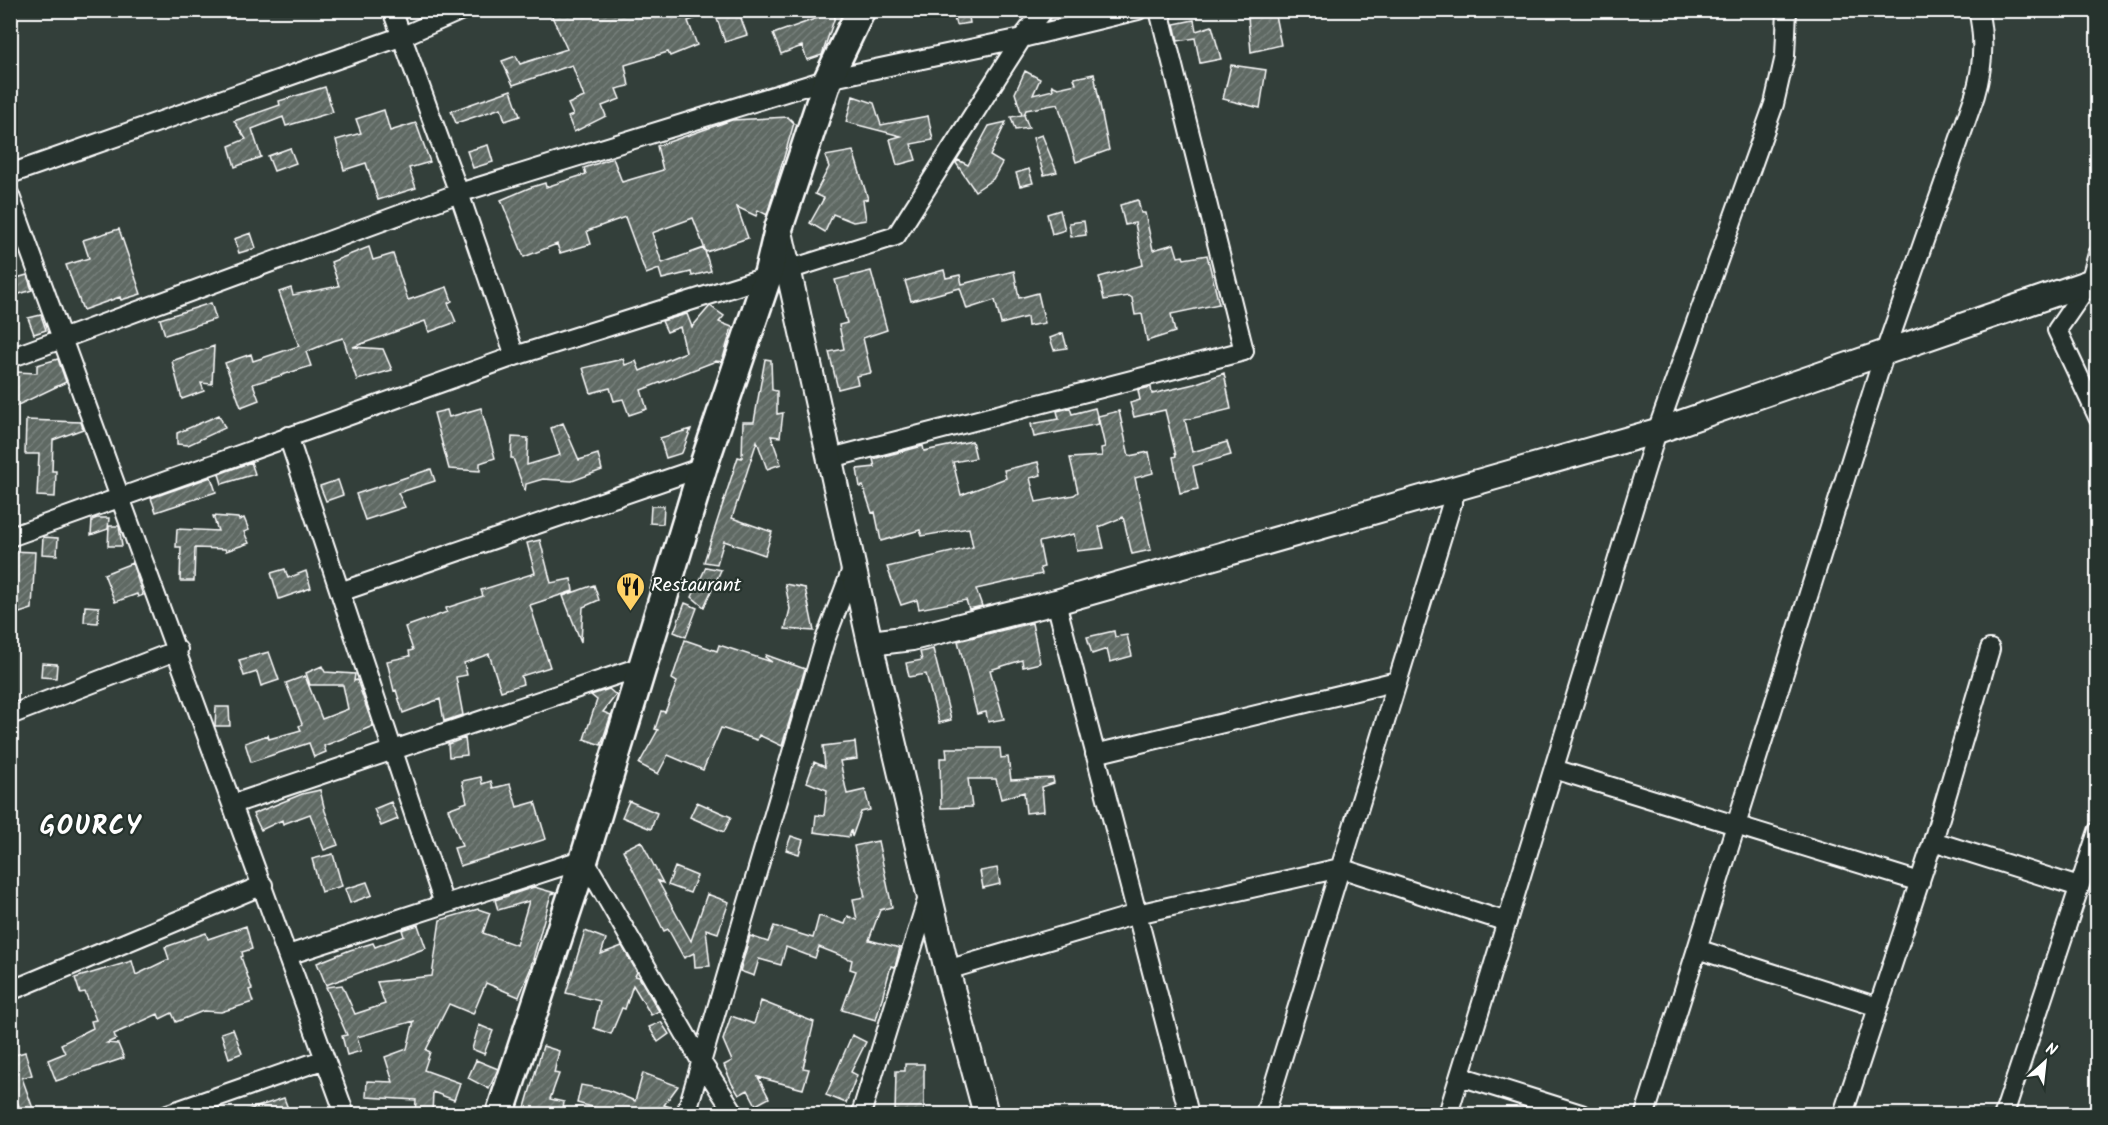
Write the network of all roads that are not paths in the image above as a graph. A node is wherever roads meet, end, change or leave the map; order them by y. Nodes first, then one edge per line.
1 (392, 10) edge
2 (462, 10) edge
3 (861, 10) edge
4 (1044, 10) edge
5 (1138, 10) edge
6 (1160, 10) edge
7 (1787, 10) edge
8 (1978, 10) edge
9 (403, 36) junction
10 (1022, 38) junction
11 (828, 79) junction
12 (10, 174) edge
13 (459, 193) junction
14 (10, 196) edge
15 (2097, 254) edge
16 (778, 274) junction
17 (2094, 281) edge
18 (63, 339) junction
19 (1885, 352) junction
20 (515, 356) junction
21 (10, 358) edge
22 (2097, 417) edge
23 (1657, 431) junction
24 (288, 436) junction
25 (831, 458) junction
26 (703, 467) junction
27 (1456, 490) junction
28 (121, 496) junction
29 (10, 537) edge
30 (854, 564) junction
31 (340, 592) junction
32 (1056, 602) junction
33 (870, 642) junction
34 (1990, 649) dead end
35 (178, 650) junction
36 (643, 666) junction
37 (1397, 681) junction
38 (10, 715) edge
39 (393, 750) junction
40 (1095, 754) junction
41 (1554, 769) junction
42 (233, 804) junction
43 (1736, 825) junction
44 (2097, 831) edge
45 (1933, 841) junction
46 (584, 858) junction
47 (1340, 868) junction
48 (1920, 882) junction
49 (263, 885) junction
50 (2079, 887) junction
51 (929, 894) junction
52 (444, 904) junction
53 (1137, 914) junction
54 (1507, 922) junction
55 (1697, 949) junction
56 (288, 955) junction
57 (947, 970) junction
58 (10, 991) edge
59 (1878, 1007) junction
60 (325, 1059) junction
61 (702, 1063) junction
62 (1460, 1076) junction
63 (168, 1114) edge
64 (345, 1114) edge
65 (500, 1114) edge
66 (686, 1114) edge
67 (735, 1114) edge
68 (861, 1114) edge
69 (986, 1114) edge
70 (1188, 1114) edge
71 (1265, 1114) edge
72 (1448, 1114) edge
73 (1581, 1114) edge
74 (1645, 1114) edge
75 (1843, 1114) edge
76 (2004, 1114) edge

1 - 9 street
2 - 9 street
3 - 11 main road
4 - 10 street
5 - 10 street
6 - 25 street
7 - 23 street
8 - 19 street
9 - 12 street
9 - 13 street
10 - 11 street
10 - 16 street
11 - 13 street
11 - 16 main road
13 - 18 street
13 - 20 street
14 - 18 street
15 - 17 street
16 - 20 street
16 - 25 street
16 - 26 main road
17 - 19 street
17 - 22 street
18 - 21 street
18 - 28 street
19 - 23 street
19 - 43 street
20 - 24 street
23 - 27 street
23 - 41 street
24 - 28 street
24 - 31 street
25 - 30 street
26 - 31 street
26 - 36 main road
27 - 32 street
27 - 37 street
28 - 29 street
28 - 35 street
30 - 33 street
30 - 61 street
31 - 39 street
32 - 33 street
32 - 40 street
33 - 51 street
34 - 45 street
35 - 38 street
35 - 42 street
36 - 39 street
36 - 46 main road
37 - 40 street
37 - 47 street
39 - 42 street
39 - 52 street
40 - 53 street
41 - 43 street
41 - 54 street
42 - 49 street
43 - 48 street
43 - 55 street
44 - 50 street
45 - 48 street
45 - 50 street
46 - 52 street
46 - 61 street
46 - 65 main road
47 - 53 street
47 - 54 street
47 - 71 street
48 - 59 street
49 - 56 street
49 - 58 street
50 - 76 street
51 - 57 street
51 - 68 street
52 - 56 street
53 - 57 street
53 - 70 street
54 - 62 street
55 - 59 street
55 - 74 street
56 - 60 street
57 - 69 street
59 - 75 street
60 - 63 street
60 - 64 street
61 - 66 street
61 - 67 street
62 - 72 street
62 - 73 street

